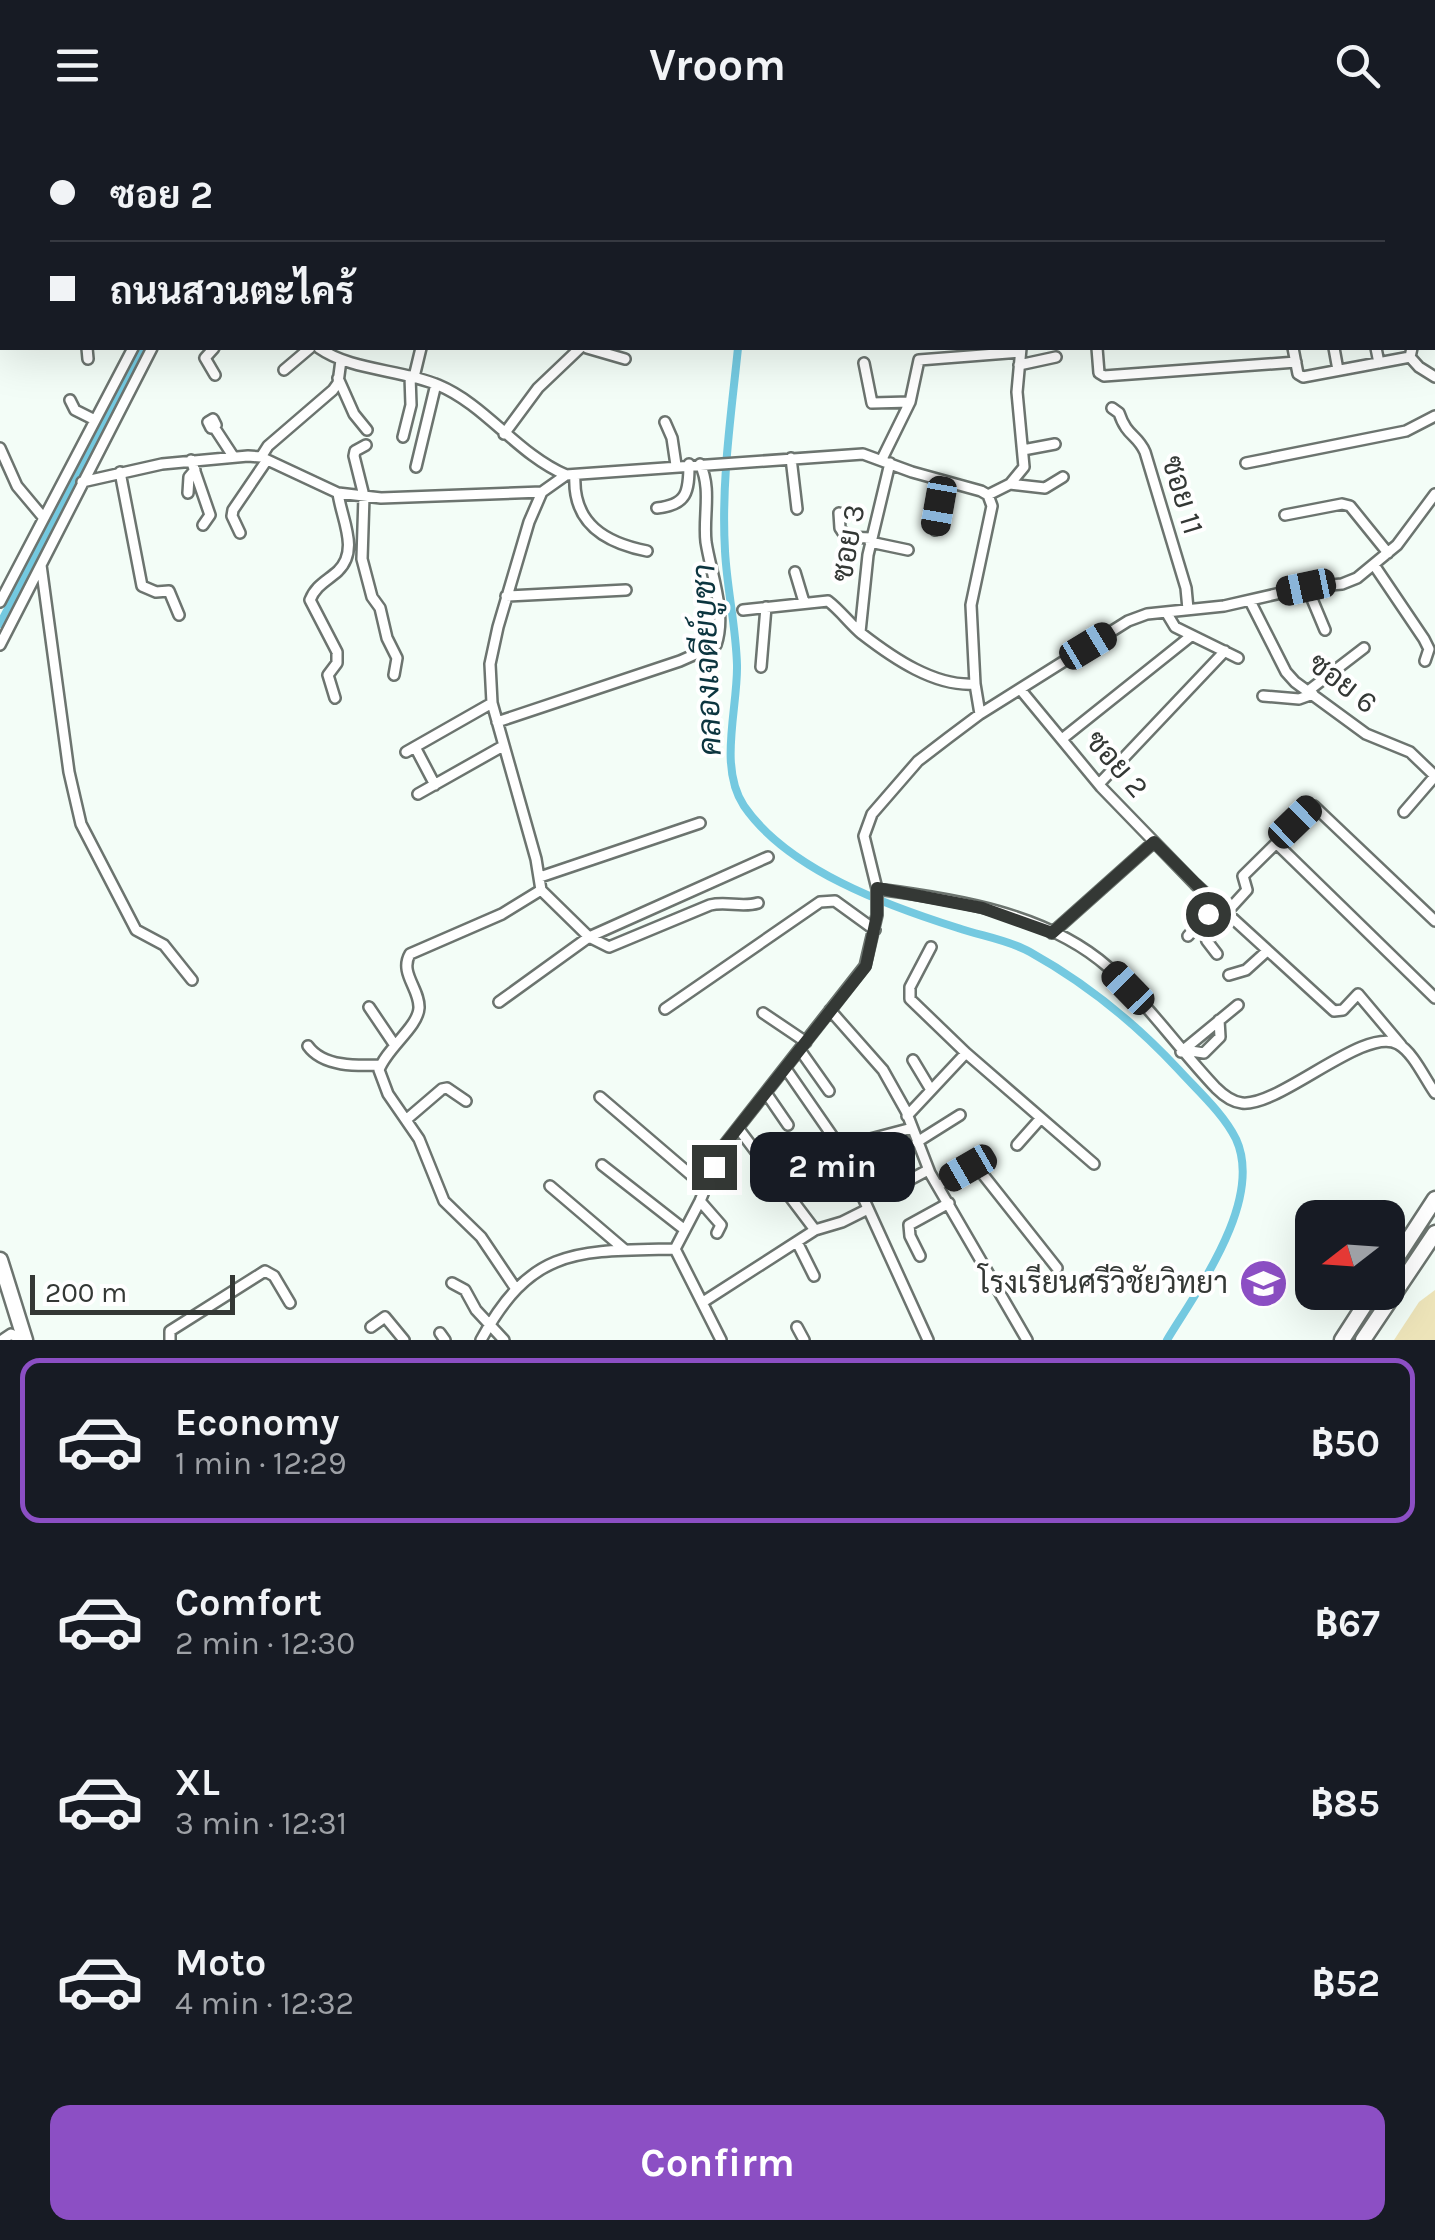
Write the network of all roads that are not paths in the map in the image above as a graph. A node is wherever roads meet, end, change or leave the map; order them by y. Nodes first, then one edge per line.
1 (87, 350) edge
2 (132, 350) edge
3 (151, 350) edge
4 (212, 350) edge
5 (308, 350) edge
6 (323, 350) edge
7 (420, 350) edge
8 (581, 350) edge
9 (591, 350) edge
10 (921, 350) edge
11 (1021, 350) edge
12 (1098, 350) edge
13 (1293, 350) edge
14 (1334, 350) edge
15 (1376, 350) edge
16 (1411, 352) edge
17 (1056, 357) dead end
18 (88, 359) dead end
19 (625, 359) dead end
20 (341, 360) junction
21 (921, 360) junction
22 (1296, 362) junction
23 (864, 363) dead end
24 (1379, 363) junction
25 (1019, 365) junction
26 (284, 370) dead end
27 (1338, 370) junction
28 (215, 375) dead end
29 (412, 376) junction
30 (1435, 377) edge
31 (338, 378) junction
32 (436, 384) junction
33 (70, 400) dead end
34 (910, 402) junction
35 (1112, 408) dead end
36 (1435, 416) edge
37 (95, 420) junction
38 (665, 422) dead end
39 (214, 428) dead end
40 (367, 430) dead end
41 (504, 434) junction
42 (403, 438) dead end
43 (1055, 444) dead end
44 (366, 445) dead end
45 (0, 448) edge
46 (1024, 450) junction
47 (233, 456) junction
48 (264, 458) junction
49 (792, 458) junction
50 (886, 461) junction
51 (676, 464) junction
52 (694, 464) junction
53 (1246, 464) dead end
54 (193, 465) junction
55 (416, 467) dead end
56 (120, 472) junction
57 (570, 475) junction
58 (1063, 477) dead end
59 (943, 481) junction
60 (82, 482) junction
61 (1010, 484) junction
62 (338, 492) junction
63 (542, 492) junction
64 (188, 494) dead end
65 (1435, 494) edge
66 (364, 496) junction
67 (988, 496) junction
68 (657, 508) dead end
69 (798, 509) dead end
70 (838, 514) dead end
71 (1284, 515) dead end
72 (44, 517) junction
73 (204, 524) dead end
74 (935, 530) dead end
75 (240, 533) dead end
76 (871, 540) junction
77 (908, 550) dead end
78 (647, 552) dead end
79 (38, 553) junction
80 (1388, 554) junction
81 (1374, 565) junction
82 (795, 572) dead end
83 (1306, 587) junction
84 (626, 590) dead end
85 (506, 596) junction
86 (1250, 601) junction
87 (0, 602) edge
88 (804, 602) junction
89 (766, 607) junction
90 (1188, 609) junction
91 (743, 610) dead end
92 (1166, 612) junction
93 (179, 615) dead end
94 (1325, 630) dead end
95 (860, 632) junction
96 (1191, 636) junction
97 (0, 645) edge
98 (1364, 648) dead end
99 (1225, 652) junction
100 (1238, 658) dead end
101 (1425, 661) dead end
102 (760, 667) dead end
103 (394, 675) dead end
104 (975, 684) junction
105 (1020, 689) junction
106 (1310, 693) junction
107 (1263, 696) dead end
108 (336, 698) dead end
109 (492, 703) junction
110 (980, 714) junction
111 (497, 722) junction
112 (1062, 739) junction
113 (503, 746) junction
114 (1435, 776) edge
115 (1099, 784) junction
116 (435, 785) junction
117 (418, 794) dead end
118 (1404, 812) dead end
119 (700, 823) dead end
120 (1154, 842) junction
121 (1278, 844) junction
122 (768, 857) dead end
123 (540, 878) junction
124 (540, 890) junction
125 (877, 893) junction
126 (758, 903) dead end
127 (1216, 904) junction
128 (655, 907) junction
129 (1228, 914) junction
130 (1435, 920) edge
131 (661, 926) junction
132 (874, 930) junction
133 (1052, 933) junction
134 (1188, 936) dead end
135 (589, 937) junction
136 (930, 947) dead end
137 (1267, 951) junction
138 (1218, 954) dead end
139 (1230, 975) dead end
140 (192, 980) dead end
141 (1435, 998) edge
142 (499, 1002) dead end
143 (1238, 1005) dead end
144 (369, 1007) dead end
145 (665, 1009) dead end
146 (830, 1010) junction
147 (763, 1013) dead end
148 (1219, 1020) junction
149 (394, 1044) junction
150 (1401, 1045) junction
151 (308, 1046) dead end
152 (803, 1046) junction
153 (1183, 1051) junction
154 (966, 1053) junction
155 (1204, 1053) junction
156 (914, 1060) dead end
157 (381, 1065) junction
158 (786, 1068) junction
159 (1199, 1070) junction
160 (1431, 1078) edge
161 (932, 1090) junction
162 (830, 1092) dead end
163 (766, 1093) junction
164 (1435, 1093) edge
165 (600, 1097) dead end
166 (466, 1101) dead end
167 (960, 1115) dead end
168 (907, 1116) junction
169 (407, 1118) junction
170 (1041, 1118) junction
171 (788, 1124) dead end
172 (738, 1128) junction
173 (912, 1128) junction
174 (917, 1142) junction
175 (1016, 1145) dead end
176 (840, 1147) junction
177 (1094, 1164) dead end
178 (602, 1165) dead end
179 (928, 1170) junction
180 (900, 1185) dead end
181 (550, 1186) dead end
182 (705, 1186) junction
183 (938, 1186) junction
184 (1435, 1199) edge
185 (700, 1201) junction
186 (948, 1204) junction
187 (868, 1209) junction
188 (685, 1230) junction
189 (815, 1230) junction
190 (1435, 1232) edge
191 (717, 1233) dead end
192 (796, 1242) junction
193 (1405, 1245) edge
194 (675, 1249) junction
195 (625, 1250) junction
196 (920, 1256) dead end
197 (0, 1260) edge
198 (1057, 1268) dead end
199 (814, 1276) dead end
200 (452, 1283) dead end
201 (516, 1289) junction
202 (290, 1302) dead end
203 (703, 1302) junction
204 (1362, 1310) edge
205 (490, 1324) junction
206 (371, 1327) dead end
207 (797, 1327) dead end
208 (2, 1340) edge
209 (23, 1340) edge
210 (170, 1340) edge
211 (404, 1340) edge
212 (481, 1340) edge
213 (504, 1340) edge
214 (721, 1340) edge
215 (804, 1340) edge
216 (928, 1340) edge
217 (1027, 1340) edge
218 (1342, 1340) edge
219 (1363, 1340) edge

1 - 18 street
2 - 37 street
3 - 60 street
4 - 28 street
5 - 26 street
6 - 20 street
7 - 29 street
8 - 41 street
9 - 19 street
10 - 21 street, ซอย 3
11 - 21 street
11 - 25 street
12 - 22 street
13 - 22 street
14 - 27 street
15 - 24 street
16 - 24 street
16 - 30 street
17 - 25 street
20 - 29 street
20 - 31 street
21 - 34 street, ซอย 3
22 - 27 street
23 - 34 street
24 - 27 street
25 - 46 street
29 - 32 street
29 - 42 street
31 - 40 street
31 - 48 street
32 - 41 street
32 - 55 street
33 - 37 street
34 - 50 street, ซอย 3
35 - 90 street, ซอย 11
36 - 53 street
37 - 72 street
38 - 51 street
39 - 47 street
41 - 57 street
43 - 46 street
44 - 66 street
45 - 72 street
46 - 61 street
47 - 48 street
47 - 54 street
48 - 62 street
48 - 75 street
49 - 50 street
49 - 52 street
49 - 69 street
50 - 59 street
50 - 76 street, ซอย 3
51 - 52 street
51 - 57 street
52 - 68 street
52 - 111 street
54 - 56 street
54 - 64 street
54 - 73 street
56 - 60 street
56 - 93 street
57 - 63 street
57 - 78 street
58 - 61 street
59 - 67 street
59 - 74 street
60 - 79 street
61 - 67 street
62 - 66 street
62 - 108 street
63 - 66 street
63 - 85 street
65 - 80 street
66 - 103 street
67 - 104 street
70 - 76 street
71 - 80 street
72 - 79 street
76 - 77 street
76 - 95 street, ซอย 3
79 - 87 street
79 - 97 street
79 - 140 street
80 - 81 street
81 - 83 street
81 - 101 street
82 - 88 street
83 - 86 street
83 - 94 street
84 - 85 street
85 - 109 street
86 - 90 street
86 - 106 street, ซอย 6
88 - 89 street, ซอย 3
88 - 95 street, ซอย 3
89 - 91 street, ซอย 3
89 - 102 street
90 - 92 street
92 - 96 street
92 - 105 street
95 - 104 street, ซอย 3
96 - 99 street
96 - 112 street
98 - 106 street
99 - 100 street
99 - 115 street
104 - 110 street
105 - 110 street
105 - 112 street, ซอย 2
106 - 107 street
106 - 114 street, ซอย 6
109 - 111 street
109 - 116 street
110 - 125 street
111 - 113 street
112 - 115 street, ซอย 2
113 - 116 street
113 - 123 street
114 - 118 street
115 - 120 street, ซอย 2
116 - 117 street
119 - 123 street
120 - 127 street, ซอย 2
120 - 133 street
121 - 129 street
121 - 130 street
121 - 141 street
122 - 128 street
123 - 124 street
124 - 135 street
124 - 149 street
125 - 132 street
125 - 133 street
126 - 131 street
127 - 129 street, ซอย 2
127 - 134 street
128 - 131 street
128 - 135 street
129 - 137 street, ซอย 2
129 - 138 street
131 - 135 street
132 - 145 street
132 - 146 street
133 - 153 street
135 - 142 street
136 - 154 street
137 - 139 street
137 - 150 street, ซอย 2
143 - 148 street
144 - 149 street
146 - 152 street
146 - 168 street
147 - 152 street
148 - 153 street
148 - 155 street
149 - 157 street
150 - 159 street
150 - 160 street
151 - 157 street
152 - 158 street
152 - 162 street
153 - 155 street
153 - 159 street
154 - 161 street
154 - 170 street
155 - 159 street
156 - 161 street
157 - 169 street
158 - 163 street
158 - 176 street
160 - 164 street
161 - 168 street
163 - 171 street
163 - 172 street
165 - 182 street
166 - 169 street
167 - 174 street
168 - 173 street
169 - 201 street
170 - 175 street
170 - 177 street
172 - 182 street
172 - 189 street
173 - 174 street
173 - 176 street
174 - 179 street
176 - 187 street
178 - 188 street
179 - 180 street
179 - 183 street
181 - 195 street
182 - 185 street
183 - 186 street
183 - 198 street
184 - 193 highway
185 - 188 street
185 - 191 street
186 - 196 street
186 - 217 street
187 - 189 street
187 - 216 street
188 - 194 street
189 - 192 street
190 - 219 highway
192 - 199 street
192 - 203 street
194 - 195 street
194 - 203 street
195 - 201 street
197 - 209 highway
200 - 205 street
201 - 205 street
202 - 210 street
203 - 214 street
204 - 218 highway
205 - 212 street
205 - 213 street
206 - 211 street
207 - 215 street
208 - 209 street

